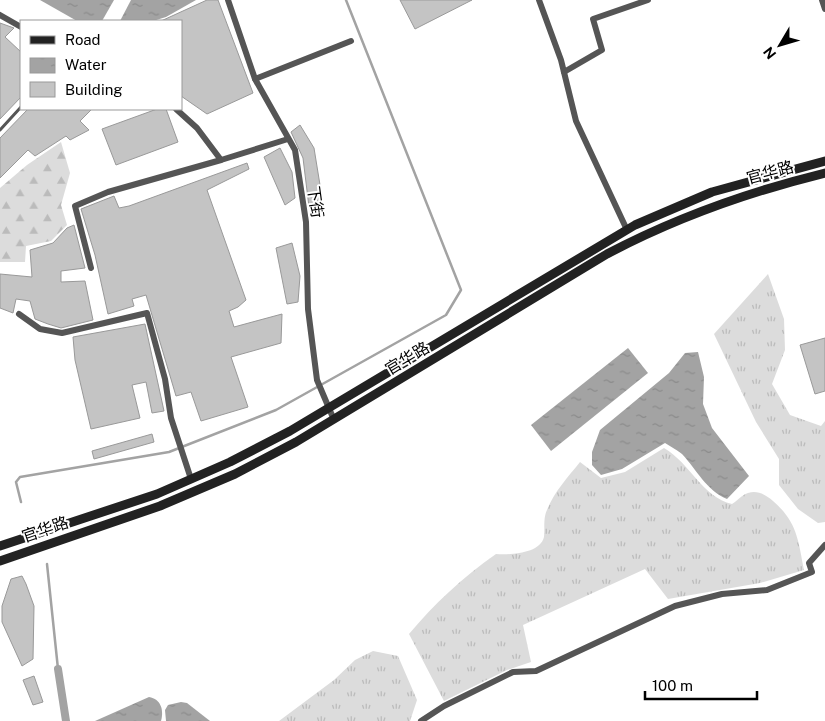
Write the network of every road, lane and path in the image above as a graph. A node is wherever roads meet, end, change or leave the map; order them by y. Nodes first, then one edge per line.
1 (228, 0) edge
2 (539, 0) edge
3 (648, 0) edge
4 (822, 0) edge
5 (825, 8) edge
6 (0, 15) edge
7 (20, 26) edge
8 (351, 41) dead end
9 (564, 72) junction
10 (255, 79) junction
11 (20, 108) edge
12 (177, 110) edge
13 (0, 130) edge
14 (288, 139) junction
15 (221, 160) junction
16 (825, 161) edge
17 (825, 173) edge
18 (627, 230) junction
19 (91, 268) dead end
20 (19, 314) dead end
21 (329, 408) junction
22 (334, 420) junction
23 (191, 479) junction
24 (825, 545) edge
25 (0, 546) edge
26 (0, 561) edge
27 (421, 721) edge

1 - 10 street, 下街
2 - 9 street
3 - 9 street
4 - 5 street
6 - 7 street
8 - 10 street
9 - 18 street
10 - 14 street, 下街
11 - 13 lane
12 - 15 street
14 - 15 street
14 - 21 street, 下街
15 - 19 street
16 - 18 main road, 官华路
17 - 22 main road, 官华路
18 - 21 main road, 官华路
20 - 23 street
21 - 22 street, 下街
21 - 23 main road, 官华路
22 - 26 main road, 官华路
23 - 25 main road, 官华路
24 - 27 street

